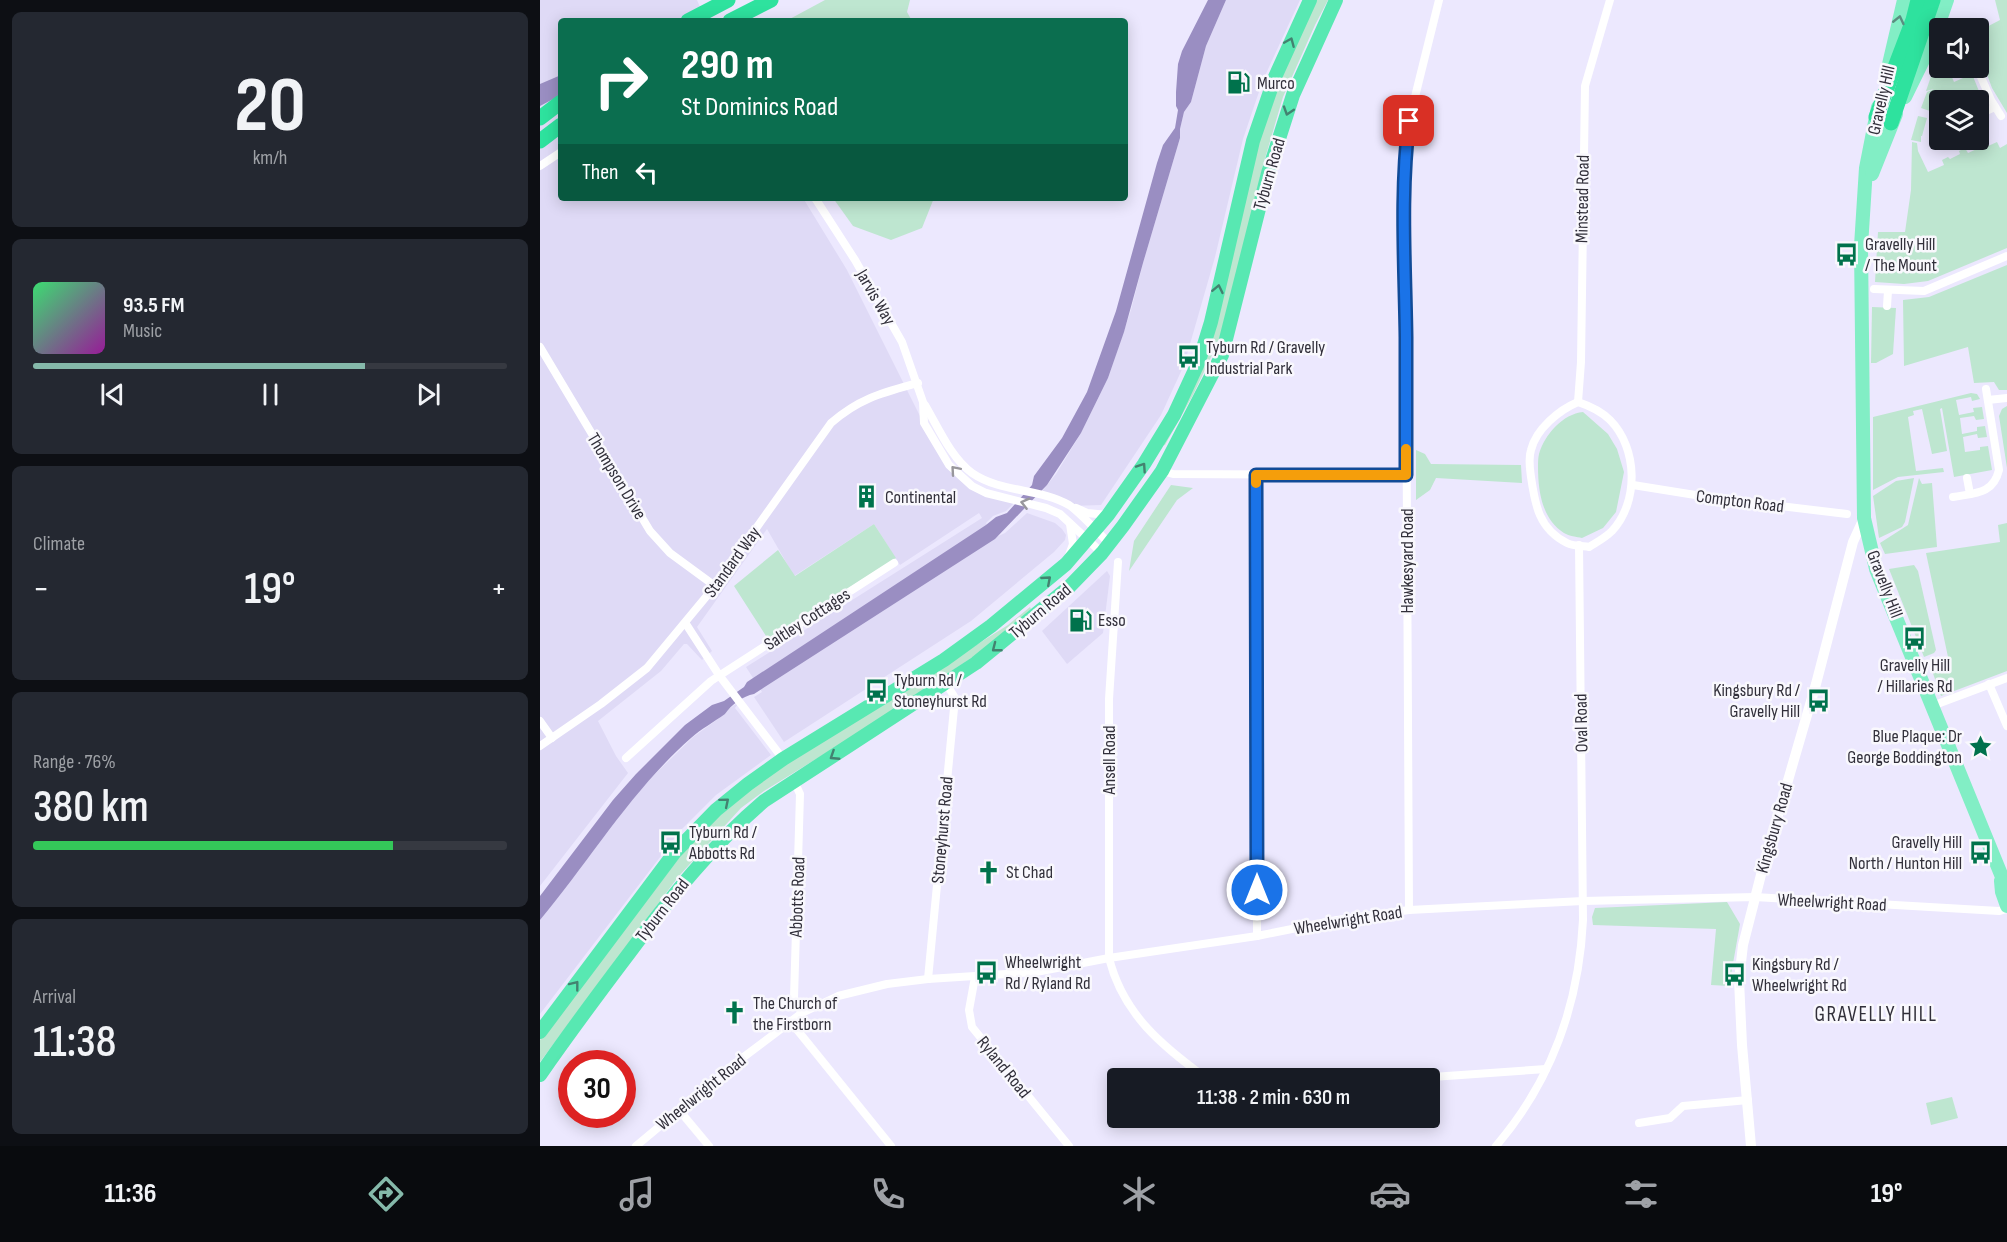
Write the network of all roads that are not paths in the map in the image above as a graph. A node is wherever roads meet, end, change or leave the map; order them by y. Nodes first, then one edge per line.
1 (727, 0) edge
2 (771, 0) edge
3 (1310, 0) edge
4 (1336, 0) edge
5 (1439, 0) edge
6 (1610, 0) edge
7 (1904, 0) edge
8 (1918, 0) edge
9 (1933, 0) edge
10 (1947, 0) edge
11 (694, 18) edge
12 (732, 18) edge
13 (736, 18) edge
14 (1942, 18) edge
15 (1929, 52) edge
16 (1982, 78) edge
17 (558, 104) edge
18 (1995, 107) junction
19 (1989, 110) edge
20 (2001, 116) dead end
21 (1876, 117) junction
22 (540, 118) edge
23 (1891, 123) junction
24 (558, 127) edge
25 (540, 141) edge
26 (558, 154) edge
27 (540, 166) edge
28 (817, 201) edge
29 (1864, 202) junction
30 (2007, 256) edge
31 (1874, 289) dead end
32 (1888, 291) junction
33 (1887, 306) dead end
34 (540, 347) edge
35 (918, 383) junction
36 (1986, 389) dead end
37 (2007, 398) edge
38 (1988, 400) junction
39 (923, 402) junction
40 (1578, 402) junction
41 (1162, 471) junction
42 (1256, 475) junction
43 (1406, 475) junction
44 (1967, 478) dead end
45 (1632, 485) junction
46 (1970, 494) junction
47 (1953, 497) dead end
48 (1070, 506) junction
49 (1847, 514) dead end
50 (1108, 515) junction
51 (1864, 518) junction
52 (1070, 524) junction
53 (1092, 535) junction
54 (1579, 545) junction
55 (1106, 548) junction
56 (1118, 562) dead end
57 (894, 563) dead end
58 (1066, 564) junction
59 (715, 586) junction
60 (686, 624) junction
61 (719, 675) junction
62 (2007, 678) edge
63 (946, 683) junction
64 (1989, 684) junction
65 (1932, 706) junction
66 (540, 721) edge
67 (2007, 726) edge
68 (552, 738) junction
69 (540, 746) edge
70 (626, 758) dead end
71 (783, 759) junction
72 (794, 781) junction
73 (2000, 876) junction
74 (2007, 889) edge
75 (1755, 897) junction
76 (1583, 901) junction
77 (2007, 908) edge
78 (1409, 910) junction
79 (1257, 936) junction
80 (1109, 958) junction
81 (975, 977) junction
82 (928, 979) junction
83 (802, 1013) junction
84 (790, 1021) junction
85 (540, 1032) edge
86 (1193, 1068) edge
87 (1546, 1069) junction
88 (540, 1075) edge
89 (1440, 1076) edge
90 (1748, 1100) junction
91 (679, 1110) junction
92 (1639, 1123) dead end
93 (636, 1146) edge
94 (709, 1146) edge
95 (891, 1146) edge
96 (1070, 1146) edge
97 (1496, 1146) edge
98 (1751, 1146) edge

1 - 11 highway
1 - 12 street
2 - 13 highway
50 -> 3 highway, Tyburn Road
4 -> 41 highway, Tyburn Road
5 - 43 street, Hawkesyard Road
6 - 40 street, Minstead Road
21 -> 7 main road, Gravelly Hill
8 - 21 highway
9 - 23 highway
10 - 14 main road, Gravelly Hill
15 - 23 main road, Gravelly Hill
16 - 18 street
17 - 22 highway
18 - 19 street
18 - 20 street
21 - 29 main road, Gravelly Hill
23 - 29 main road, Gravelly Hill
24 - 25 highway
26 - 27 street
28 - 35 street, Jarvis Way
29 - 51 main road, Gravelly Hill
30 - 32 street
31 - 32 street
32 - 33 street
34 - 59 street, Thompson Drive
35 - 39 street, Jarvis Way
35 - 59 street, Standard Way
36 - 38 street
37 - 38 street
38 - 46 street
39 - 48 street, Jarvis Way
52 -> 39 street, Jarvis Way
40 - 45 street
40 - 54 street
41 - 42 street
41 - 55 highway, Tyburn Road
42 - 43 street
42 - 79 street
43 - 78 street, Hawkesyard Road
44 - 46 street
45 - 49 street, Compton Road
45 - 54 street
46 - 47 street
48 - 50 street
48 - 53 street
50 - 53 highway, Tyburn Road
51 - 65 main road, Gravelly Hill
51 - 75 street, Kingsbury Road
52 - 53 street, Jarvis Way
52 - 58 street
53 - 55 street
53 - 58 highway, Tyburn Road
54 - 76 street, Oval Road
55 -> 63 highway, Tyburn Road
56 - 80 street, Ansell Road
57 - 61 street, Saltley Cottages
71 -> 58 highway, Tyburn Road
59 - 60 street, Standard Way
60 - 61 street
60 - 68 street, Standard Way
61 - 70 street, Saltley Cottages
61 - 71 street
62 - 64 street
63 -> 72 highway, Tyburn Road
63 - 82 street, Stoneyhurst Road
64 - 65 street
64 - 67 street
65 - 73 main road, Gravelly Hill
66 - 68 street
68 - 69 street, Standard Way
85 -> 71 highway, Tyburn Road
72 - 83 street, Abbotts Road
72 - 88 highway, Tyburn Road
73 - 74 main road, Gravelly Hill
73 - 77 main road, Gravelly Hill
75 - 76 street, Wheelwright Road
75 - 77 street, Wheelwright Road
75 - 90 street, Kingsbury Road
76 - 78 street, Wheelwright Road
76 - 87 street, Oval Road
78 - 79 street, Wheelwright Road
79 - 80 street, Wheelwright Road
80 - 81 street, Wheelwright Road
80 - 86 street, Ansell Road
81 - 82 street, Wheelwright Road
81 - 96 street, Ryland Road
82 - 83 street, Wheelwright Road
83 - 84 street, Wheelwright Road
84 - 91 street, Wheelwright Road
84 - 95 street
87 - 89 street
87 - 97 street, Oval Road
90 - 92 street
90 - 98 street, Kingsbury Road
91 - 93 street, Wheelwright Road
91 - 94 street

